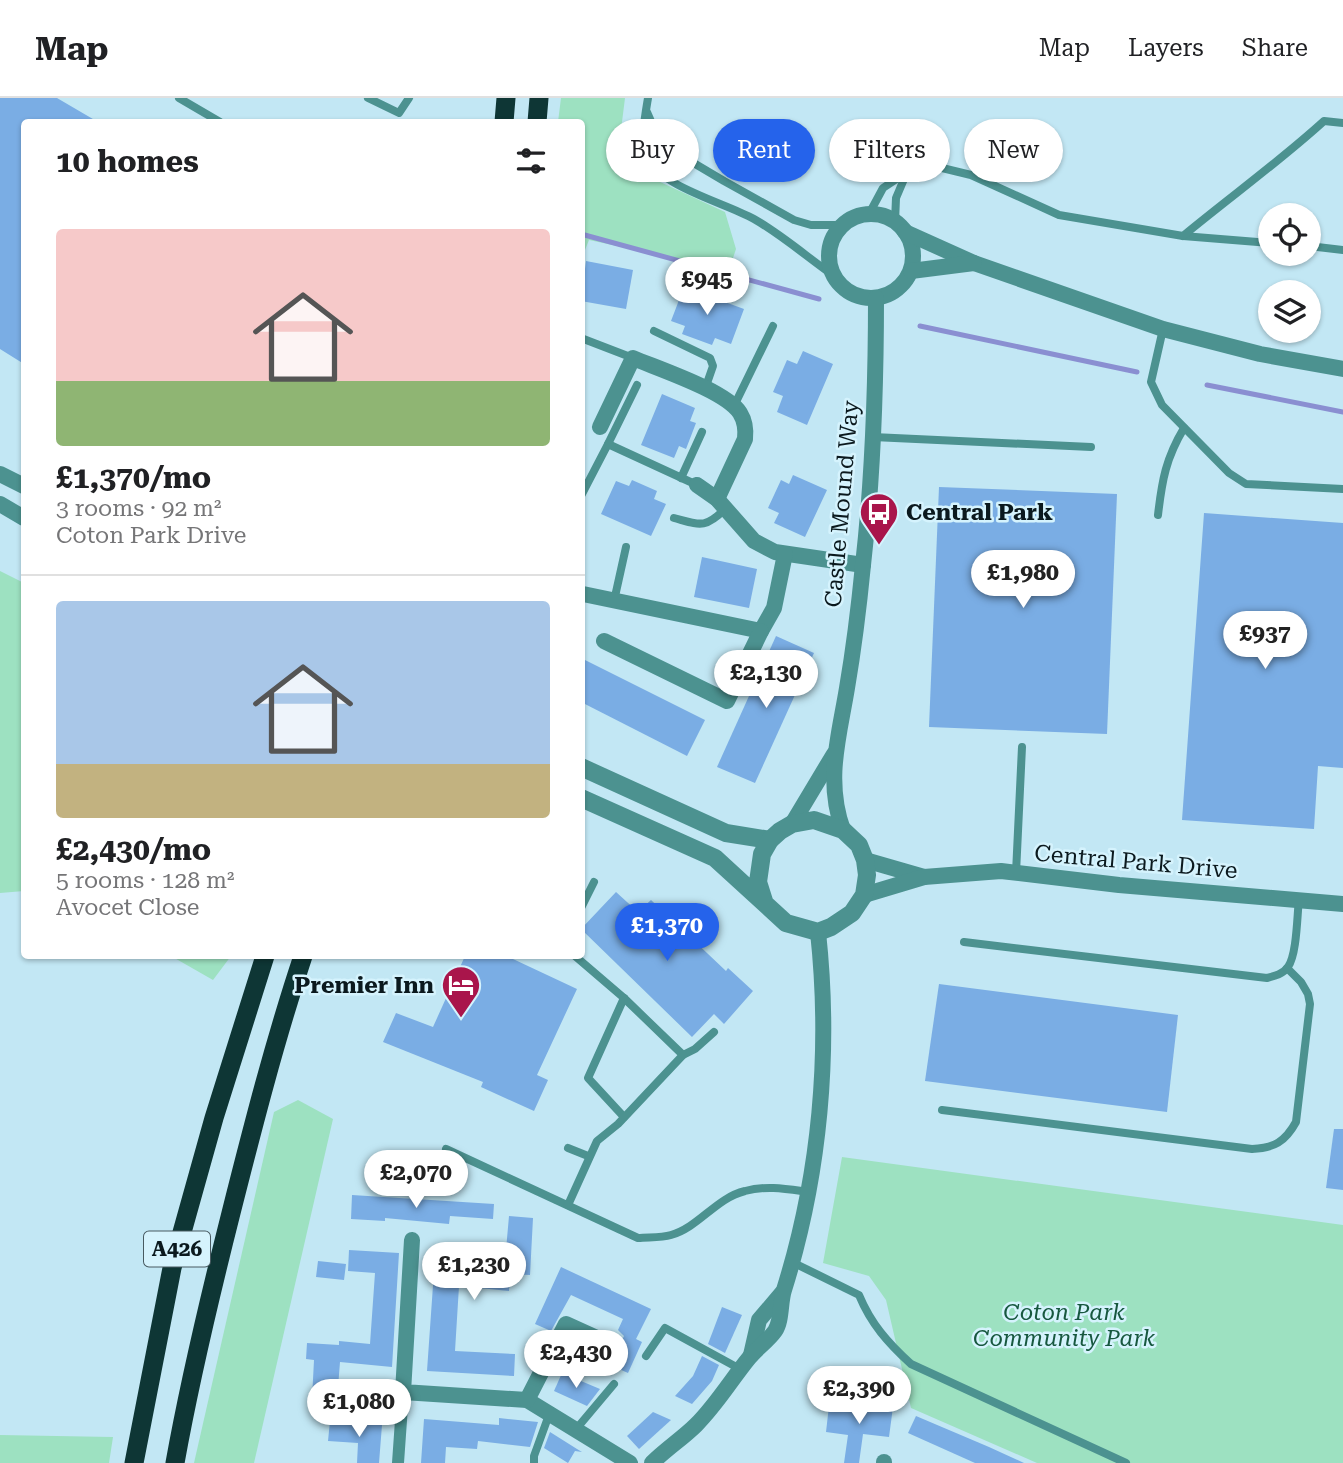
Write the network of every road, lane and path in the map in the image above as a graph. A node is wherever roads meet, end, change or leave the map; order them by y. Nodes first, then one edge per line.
1 (179, 98) edge
2 (368, 98) edge
3 (409, 98) edge
4 (506, 98) edge
5 (539, 98) edge
6 (648, 98) edge
7 (646, 109) junction
8 (215, 119) edge
9 (504, 119) edge
10 (537, 119) edge
11 (1343, 123) edge
12 (950, 170) edge
13 (892, 182) edge
14 (903, 182) edge
15 (869, 214) junction
16 (843, 225) junction
17 (900, 227) junction
18 (1183, 236) junction
19 (1258, 242) edge
20 (1321, 247) edge
21 (1343, 250) edge
22 (974, 263) junction
23 (911, 271) junction
24 (834, 276) junction
25 (876, 298) junction
26 (773, 326) dead end
27 (1163, 329) junction
28 (654, 331) dead end
29 (585, 340) edge
30 (633, 358) junction
31 (1343, 369) edge
32 (637, 385) dead end
33 (705, 388) junction
34 (734, 406) junction
35 (600, 427) dead end
36 (1184, 428) junction
37 (702, 432) dead end
38 (873, 437) junction
39 (608, 444) junction
40 (1091, 447) dead end
41 (0, 474) edge
42 (681, 478) junction
43 (21, 484) edge
44 (697, 485) joint
45 (585, 488) edge
46 (1343, 489) edge
47 (721, 504) junction
48 (0, 505) edge
49 (1158, 515) dead end
50 (21, 516) edge
51 (674, 518) dead end
52 (626, 547) dead end
53 (785, 554) junction
54 (863, 565) junction
55 (585, 595) edge
56 (614, 601) junction
57 (761, 631) junction
58 (604, 641) dead end
59 (1022, 747) dead end
60 (834, 754) junction
61 (585, 769) edge
62 (585, 800) edge
63 (792, 824) junction
64 (843, 830) junction
65 (770, 840) junction
66 (865, 860) junction
67 (1016, 873) junction
68 (924, 877) junction
69 (594, 882) dead end
70 (864, 894) junction
71 (1299, 899) junction
72 (585, 900) edge
73 (764, 901) junction
74 (1343, 904) edge
75 (818, 932) junction
76 (964, 942) dead end
77 (264, 959) edge
78 (302, 959) edge
79 (578, 959) edge
80 (1287, 968) junction
81 (624, 998) junction
82 (714, 1032) dead end
83 (683, 1055) junction
84 (942, 1110) dead end
85 (624, 1117) junction
86 (568, 1148) dead end
87 (446, 1149) dead end
88 (588, 1156) junction
89 (809, 1192) junction
90 (568, 1205) junction
91 (412, 1240) dead end
92 (794, 1263) junction
93 (599, 1339) dead end
94 (646, 1356) dead end
95 (740, 1369) junction
96 (614, 1384) dead end
97 (403, 1392) junction
98 (527, 1400) junction
99 (550, 1412) junction
100 (577, 1428) junction
101 (134, 1463) edge
102 (175, 1463) edge
103 (398, 1463) edge
104 (534, 1463) edge
105 (630, 1463) edge
106 (652, 1463) edge
107 (1126, 1463) edge

1 - 8 lane
2 - 3 lane
4 - 9 highway
5 - 10 highway
6 - 7 lane
7 - 16 lane
7 - 24 lane
11 - 18 lane
12 - 18 lane
13 - 15 lane
14 - 17 lane
15 - 16 street
15 - 17 street
16 - 24 street
17 - 22 street
17 - 23 street
18 - 19 lane
20 - 21 lane
22 - 23 street
22 - 27 street
23 - 25 street
24 - 25 street
25 - 38 street, Castle Mound Way
26 - 34 lane
27 - 31 street
27 - 36 lane
28 - 33 lane
29 - 30 lane
30 - 33 street
30 - 35 street
32 - 39 lane
33 - 34 street
34 - 47 street
36 - 46 lane
36 - 49 lane
37 - 42 lane
38 - 40 lane
38 - 54 street, Castle Mound Way
39 - 42 lane
39 - 45 lane
41 - 43 street
42 - 44 lane
44 - 47 street
47 - 51 lane
47 - 53 street
48 - 50 street
52 - 56 lane
53 - 54 street
53 - 57 street
54 - 60 street, Castle Mound Way
55 - 56 street
56 - 57 street
57 - 58 street
59 - 67 lane
60 - 63 street, Castle Mound Way
60 - 64 street, Castle Mound Way
61 - 65 street
62 - 73 street
63 - 64 street
63 - 65 street
64 - 66 street
65 - 73 street
66 - 68 street, Central Park Drive
66 - 70 street
67 - 68 street, Central Park Drive
67 - 71 street, Central Park Drive
68 - 70 street, Central Park Drive
69 - 72 lane
70 - 75 street
71 - 74 street, Central Park Drive
71 - 80 lane
73 - 75 street
75 - 89 street
76 - 80 lane
77 - 101 highway, A426
78 - 102 highway, A426
79 - 81 lane
80 - 84 lane
81 - 83 lane
81 - 85 lane
82 - 83 lane
83 - 85 lane
85 - 88 lane
86 - 88 lane
87 - 90 lane
88 - 90 lane
89 - 90 lane
89 - 92 street
91 - 97 street
92 - 95 street
92 - 107 lane
93 - 98 street
94 - 95 lane
95 - 106 street
96 - 100 lane
97 - 98 street
97 - 103 street
98 - 99 street
99 - 100 street
99 - 104 lane
100 - 105 street

